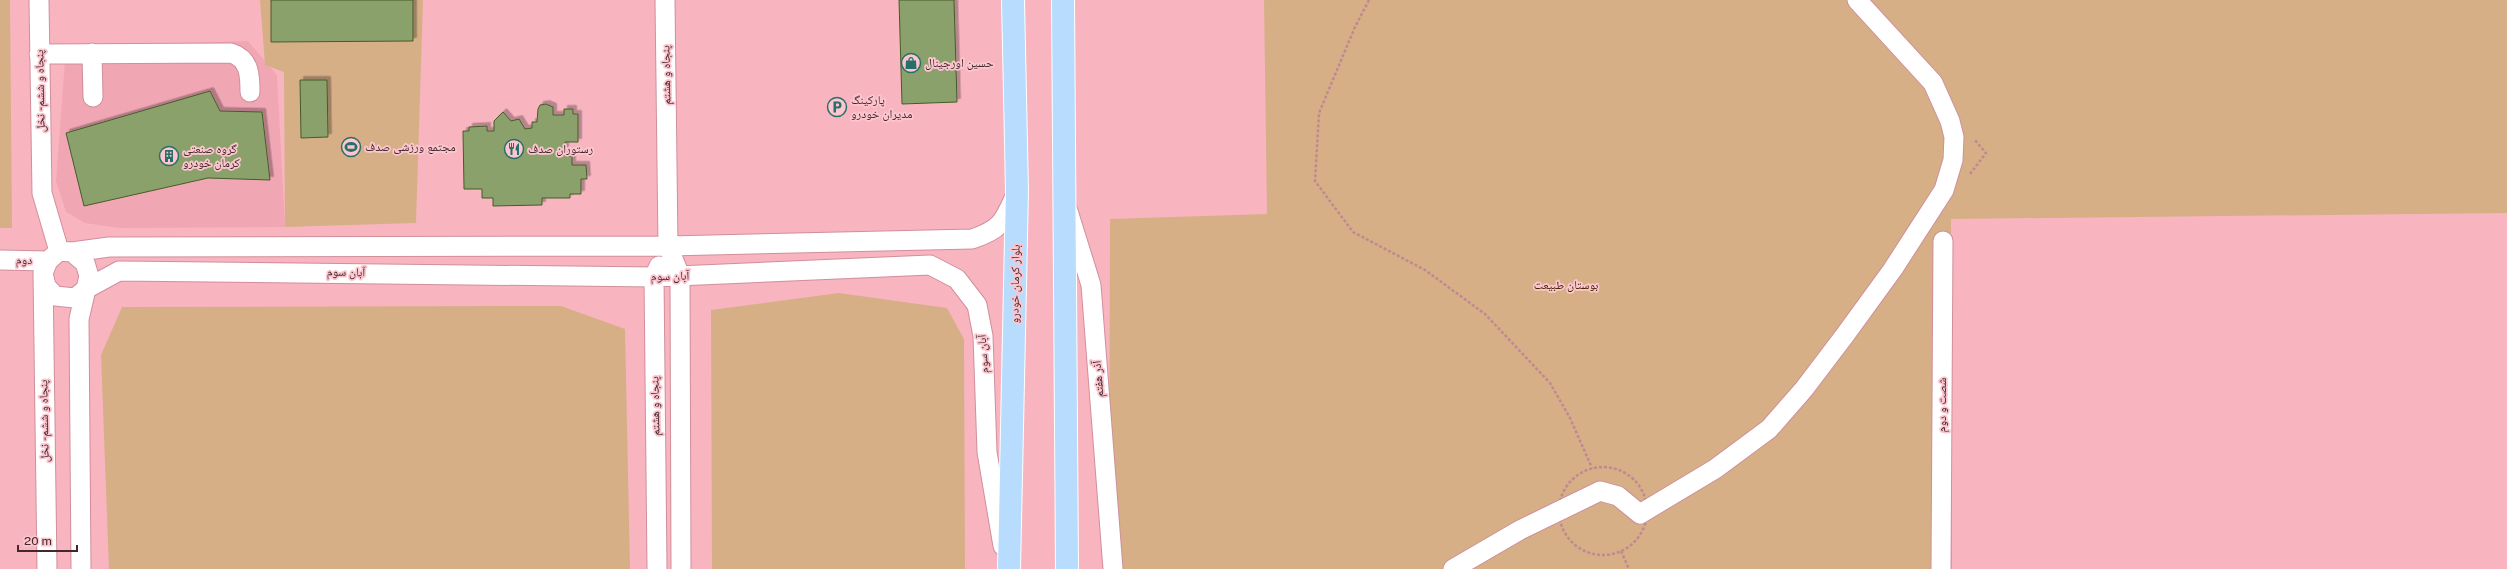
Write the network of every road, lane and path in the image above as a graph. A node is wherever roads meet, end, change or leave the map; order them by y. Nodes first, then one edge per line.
1 (39, 0) edge
2 (665, 0) edge
3 (1013, 0) edge
4 (1063, 0) edge
5 (1369, 0) edge
6 (1857, 0) edge
7 (92, 53) junction
8 (40, 54) junction
9 (250, 92) dead end
10 (93, 97) dead end
11 (1970, 135) dead end
12 (1968, 176) dead end
13 (1017, 191) junction
14 (1063, 193) junction
15 (1943, 241) dead end
16 (668, 246) junction
17 (55, 259) junction
18 (0, 260) edge
19 (680, 276) junction
20 (654, 277) junction
21 (86, 289) junction
22 (1592, 468) dead end
23 (1653, 514) dead end
24 (1646, 517) dead end
25 (1621, 551) dead end
26 (47, 569) edge
27 (81, 569) edge
28 (657, 569) edge
29 (681, 569) edge
30 (1008, 569) edge
31 (1067, 569) edge
32 (1113, 569) edge
33 (1453, 569) edge
34 (1629, 569) edge
35 (1942, 569) edge

1 - 8 street, پنجاه و ششم - نخل
2 - 16 street, پنجاه و هشتم
3 - 13 main road, بلوار کرمان خودرو
4 - 14 main road
5 - 22 path
6 - 33 street
7 - 8 street
7 - 9 street
7 - 10 street
8 - 17 street, پنجاه و ششم - نخل
11 - 12 path
13 - 16 street, آبان سوم
13 - 30 main road, بلوار کرمان خودرو
14 - 31 main road
14 - 32 street, آذر هفتم
15 - 35 street, شصت و دوم
16 - 17 street, آبان سوم
16 - 19 street, پنجاه و هشتم
16 - 20 street, پنجاه و هشتم
17 - 18 street, دوم
17 - 21 street
17 - 21 street
17 - 26 street, پنجاه و ششم - نخل
19 - 20 street, آبان سوم
19 - 29 street, پنجاه و هشتم
19 - 30 street, آبان سوم
20 - 21 street, آبان سوم
20 - 28 street, پنجاه و هشتم
21 - 27 street
23 - 24 path
25 - 34 path

